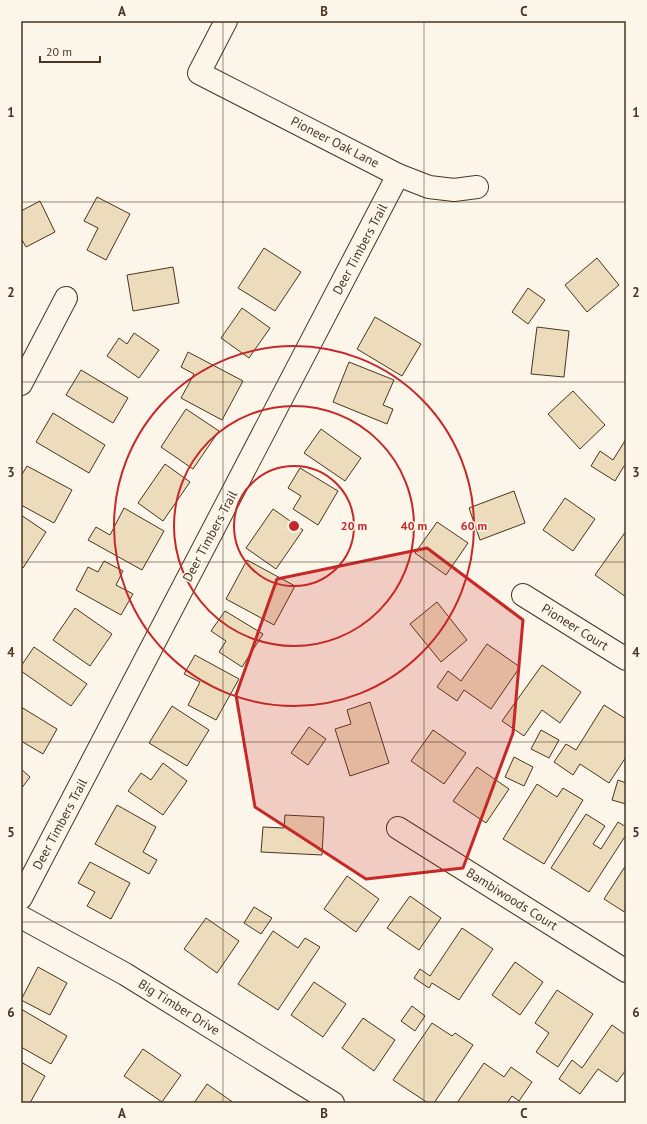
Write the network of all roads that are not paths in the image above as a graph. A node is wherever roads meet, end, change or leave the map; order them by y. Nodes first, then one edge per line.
1 (226, 21) edge
2 (398, 175) junction
3 (477, 187) dead end
4 (66, 298) dead end
5 (21, 384) edge
6 (523, 595) dead end
7 (626, 659) edge
8 (398, 828) dead end
9 (21, 898) edge
10 (21, 916) edge
11 (626, 971) edge
12 (333, 1103) edge

1 - 2 street, Pioneer Oak Lane
2 - 3 street, Pioneer Oak Lane
2 - 9 street, Deer Timbers Trail
4 - 5 street
6 - 7 street, Pioneer Court
8 - 11 street, Bambiwoods Court
10 - 12 street, Big Timber Drive

